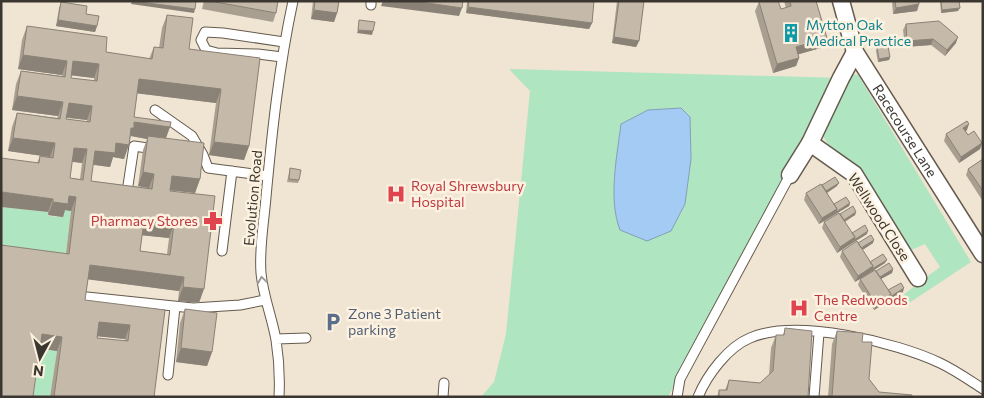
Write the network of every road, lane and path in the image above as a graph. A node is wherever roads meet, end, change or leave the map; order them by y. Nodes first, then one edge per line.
1 (293, 1) edge
2 (841, 1) edge
3 (284, 42) junction
4 (855, 52) junction
5 (282, 57) junction
6 (155, 110) dead end
7 (810, 143) junction
8 (164, 150) edge
9 (194, 154) edge
10 (203, 155) junction
11 (232, 171) junction
12 (790, 175) joint
13 (268, 176) junction
14 (127, 192) edge
15 (222, 251) dead end
16 (983, 254) edge
17 (918, 278) dead end
18 (87, 297) edge
19 (265, 300) junction
20 (175, 307) junction
21 (819, 333) junction
22 (276, 338) junction
23 (306, 338) dead end
24 (168, 375) dead end
25 (444, 383) dead end
26 (983, 389) edge
27 (279, 397) edge
28 (443, 397) edge
29 (677, 397) edge
30 (698, 397) edge
31 (814, 397) edge

1 - 3 lane, Evolution Road
2 - 4 street, Racecourse Lane
3 - 5 lane, Evolution Road
3 - 5 lane
4 - 7 street
4 - 16 street, Racecourse Lane
5 - 13 lane, Evolution Road
6 - 10 lane
7 - 12 street
7 - 17 street, Wellwood Close
8 - 14 lane
9 - 10 lane
10 - 11 lane
11 - 13 lane
11 - 15 lane
12 - 29 lane
19 -> 13 lane, Evolution Road
18 - 20 lane
19 - 20 lane
19 - 22 lane, Evolution Road
20 - 24 lane
21 - 26 lane
21 - 30 lane
21 - 31 lane
22 - 23 lane
22 - 27 lane, Evolution Road
25 - 28 lane

